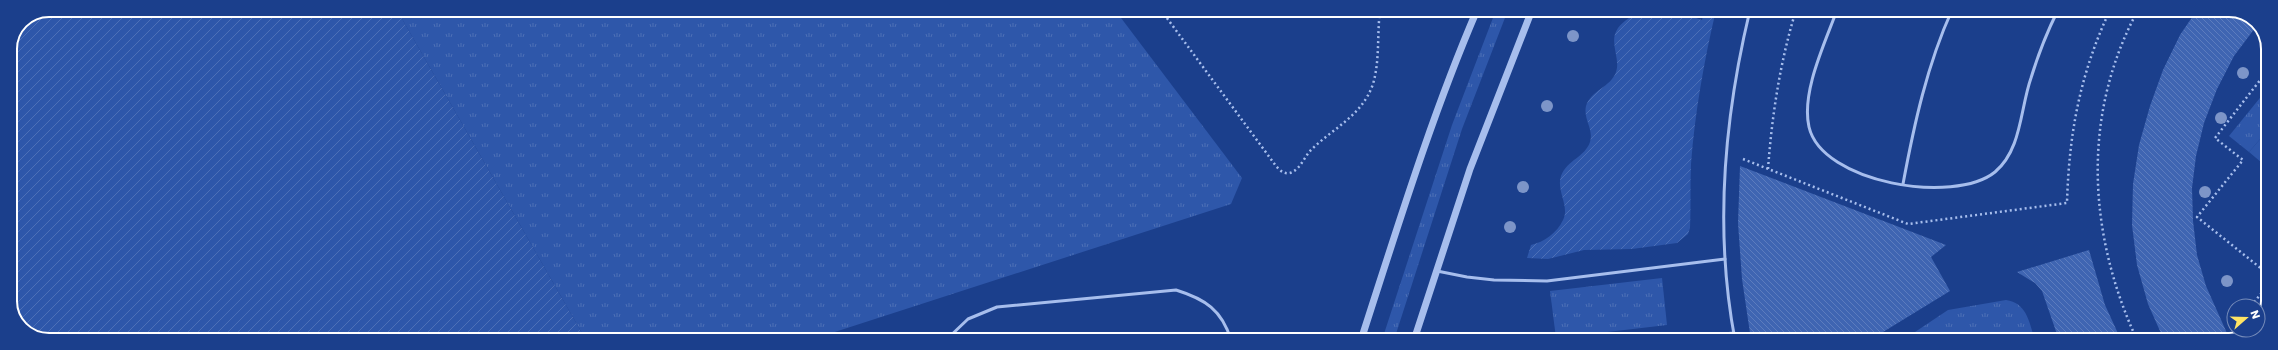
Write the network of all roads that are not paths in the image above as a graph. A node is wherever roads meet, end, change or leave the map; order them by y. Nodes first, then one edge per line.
1 (1474, 17) edge
2 (1529, 17) edge
3 (1749, 17) edge
4 (1834, 17) edge
5 (1949, 17) edge
6 (2055, 17) edge
7 (1903, 184) junction
8 (1725, 260) junction
9 (1436, 270) junction
10 (953, 333) edge
11 (1228, 333) edge
12 (1363, 333) edge
13 (1416, 333) edge
14 (1734, 333) edge

1 - 12 street
2 - 9 street
3 - 8 lane
4 - 7 lane
5 - 7 lane
6 - 7 lane
8 - 9 lane
8 - 14 lane
9 - 13 street
10 - 11 lane

